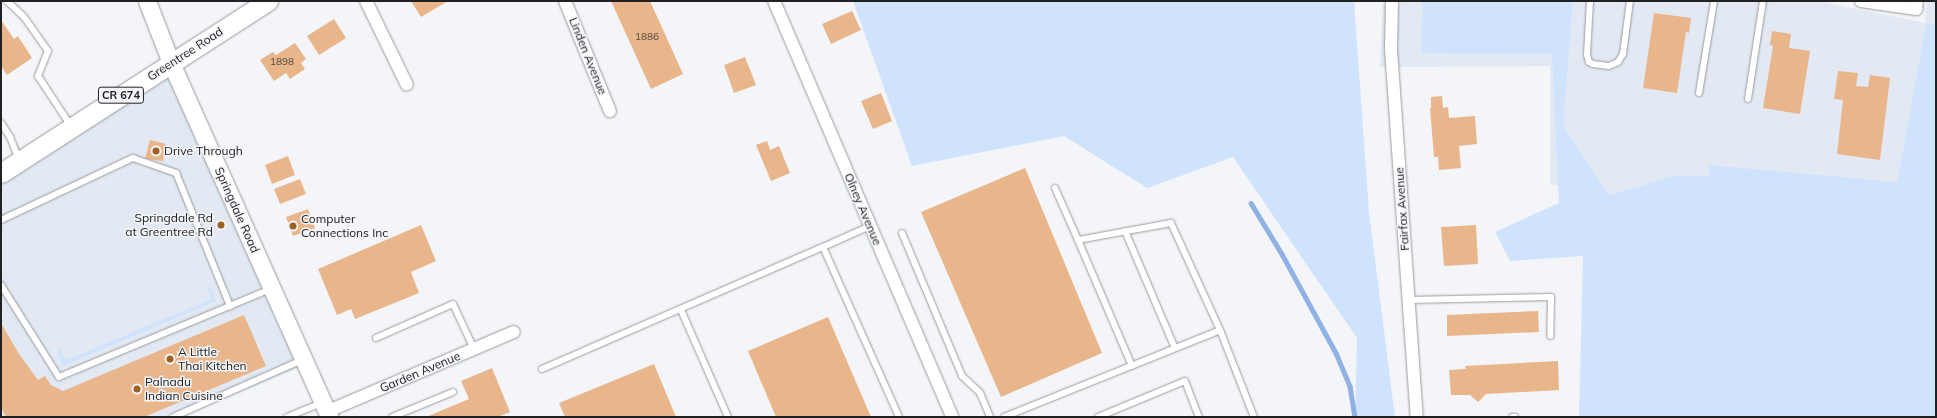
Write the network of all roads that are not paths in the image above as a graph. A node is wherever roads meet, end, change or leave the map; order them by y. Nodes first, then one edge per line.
1 (7, 1) edge
2 (147, 1) edge
3 (268, 1) edge
4 (366, 1) edge
5 (565, 1) edge
6 (774, 1) edge
7 (1392, 1) edge
8 (1590, 1) edge
9 (1630, 1) edge
10 (1714, 1) edge
11 (1763, 1) edge
12 (1862, 1) edge
13 (1917, 5) edge
14 (171, 63) junction
15 (407, 85) dead end
16 (1699, 93) dead end
17 (1748, 99) dead end
18 (610, 111) dead end
19 (1, 123) edge
20 (72, 127) junction
21 (20, 161) junction
22 (1, 173) edge
23 (1055, 188) dead end
24 (1, 220) edge
25 (870, 226) junction
26 (1125, 231) junction
27 (902, 233) dead end
28 (1078, 240) junction
29 (824, 247) junction
30 (1, 285) edge
31 (272, 288) junction
32 (1409, 300) junction
33 (230, 306) junction
34 (681, 310) junction
35 (1220, 330) junction
36 (514, 332) dead end
37 (1550, 336) dead end
38 (376, 338) dead end
39 (1175, 348) junction
40 (474, 349) junction
41 (303, 360) junction
42 (1132, 366) junction
43 (542, 369) dead end
44 (453, 392) dead end
45 (326, 410) edge
46 (173, 417) edge
47 (287, 417) edge
48 (392, 417) edge
49 (728, 417) edge
50 (899, 417) edge
51 (952, 417) edge
52 (990, 417) edge
53 (1004, 417) edge
54 (1098, 417) edge
55 (1199, 417) edge
56 (1254, 417) edge
57 (1417, 417) edge
58 (1512, 417) edge
59 (1515, 417) edge

1 - 20 lane
2 - 14 main road, Springdale Road
3 - 14 main road, Greentree Road / CR 674
4 - 15 street
5 - 18 street, Linden Avenue
6 - 25 street, Olney Avenue
7 - 32 street, Fairfax Avenue
8 - 9 lane
10 - 16 lane
11 - 17 lane
12 - 13 street
14 - 20 main road, Greentree Road / CR 674
14 - 31 main road, Springdale Road
19 - 21 lane
20 - 21 main road, Greentree Road / CR 674
21 - 22 main road, Greentree Road / CR 674
23 - 28 lane
24 - 33 lane
25 - 29 lane
25 - 51 street, Olney Avenue
26 - 28 lane
26 - 35 lane
26 - 39 lane
27 - 52 lane
28 - 42 lane
29 - 34 lane
29 - 50 lane
30 - 33 lane
31 - 33 lane
31 - 41 main road, Springdale Road
32 - 37 lane
32 - 57 street, Fairfax Avenue
34 - 43 lane
34 - 49 lane
35 - 39 lane
35 - 56 lane
36 - 40 street, Garden Avenue
38 - 40 lane
39 - 42 lane
40 - 45 street, Garden Avenue
41 - 45 main road, Springdale Road
41 - 46 lane
42 - 53 lane
44 - 48 lane
45 - 47 lane
54 - 55 lane
58 - 59 lane

